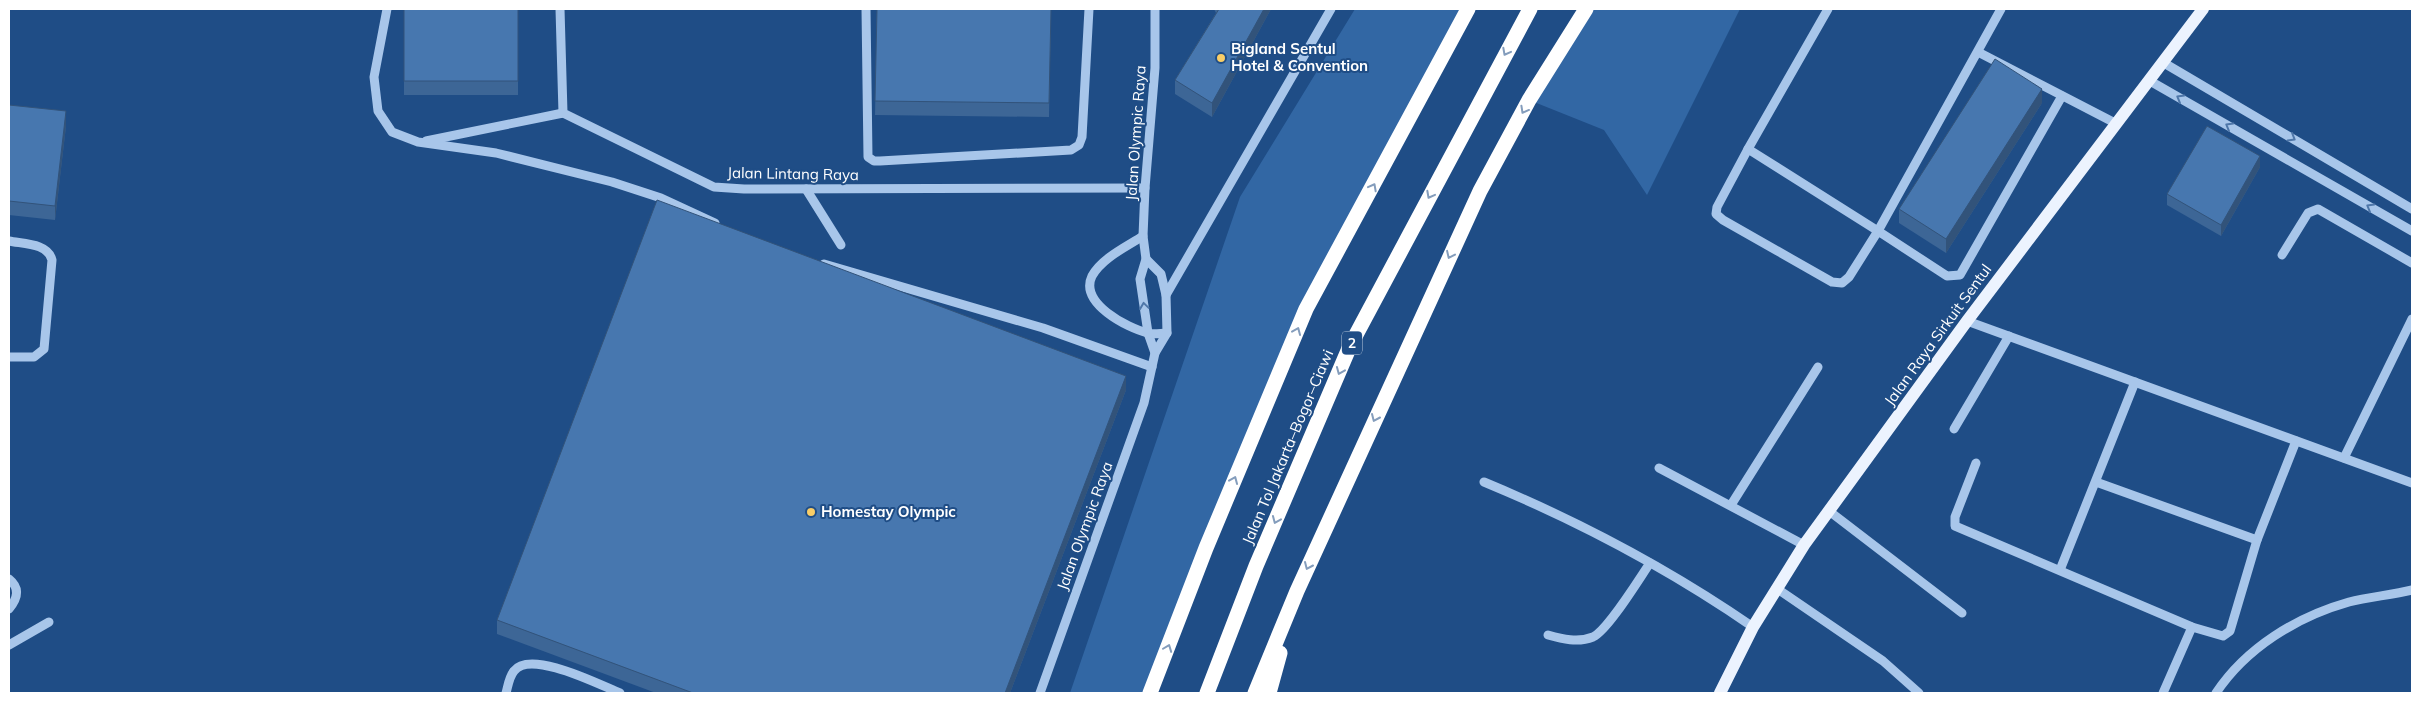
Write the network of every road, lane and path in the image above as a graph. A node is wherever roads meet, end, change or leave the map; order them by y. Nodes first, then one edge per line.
1 (387, 9) edge
2 (560, 9) edge
3 (866, 9) edge
4 (1090, 9) edge
5 (1155, 9) edge
6 (1331, 9) edge
7 (1468, 9) edge
8 (1530, 9) edge
9 (1586, 9) edge
10 (1828, 9) edge
11 (2001, 9) edge
12 (2203, 9) edge
13 (1978, 52) junction
14 (2164, 62) junction
15 (2150, 80) junction
16 (2062, 96) junction
17 (563, 113) junction
18 (2117, 124) junction
19 (418, 142) junction
20 (1748, 149) junction
21 (1145, 188) junction
22 (806, 189) junction
23 (2412, 209) edge
24 (724, 227) edge
25 (1878, 231) junction
26 (2412, 232) edge
27 (1143, 236) junction
28 (9, 241) edge
29 (841, 245) dead end
30 (2282, 255) dead end
31 (811, 259) edge
32 (1146, 259) junction
33 (2412, 264) edge
34 (1166, 294) junction
35 (2412, 319) edge
36 (1967, 321) junction
37 (1167, 333) junction
38 (1148, 334) junction
39 (2009, 336) junction
40 (1155, 353) junction
41 (9, 357) edge
42 (1152, 367) junction
43 (1818, 367) dead end
44 (2135, 382) junction
45 (1954, 429) dead end
46 (2296, 441) junction
47 (2344, 458) junction
48 (1976, 463) dead end
49 (1660, 468) dead end
50 (1484, 482) dead end
51 (2096, 482) junction
52 (2412, 483) edge
53 (1731, 505) junction
54 (1828, 512) junction
55 (2257, 540) junction
56 (1804, 545) junction
57 (1650, 563) junction
58 (2060, 570) junction
59 (9, 579) edge
60 (1776, 588) junction
61 (2412, 590) edge
62 (1297, 591) junction
63 (9, 608) edge
64 (1962, 613) dead end
65 (49, 622) dead end
66 (1753, 627) junction
67 (2192, 627) junction
68 (1548, 634) dead end
69 (9, 645) edge
70 (506, 693) edge
71 (620, 693) edge
72 (1040, 693) edge
73 (1150, 693) edge
74 (1207, 693) edge
75 (1255, 693) edge
76 (1269, 693) edge
77 (1720, 693) edge
78 (1919, 693) edge
79 (2164, 693) edge
80 (2216, 693) edge

1 - 19 street
2 - 17 street
3 - 4 street
5 - 21 street, Jalan Olympic Raya
6 - 34 street
73 -> 7 highway
8 -> 74 highway, Jalan Tol Jakarta–Bogor–Ciawi / 2
9 -> 62 highway
10 - 20 street
11 - 13 street
12 - 14 main road, Jalan Raya Sirkuit Sentul
13 - 16 street
13 - 25 street
14 - 15 main road, Jalan Raya Sirkuit Sentul
14 -> 23 street
15 - 18 main road, Jalan Raya Sirkuit Sentul
26 -> 15 street
16 - 18 street
16 - 25 street
17 - 19 street
17 - 22 street, Jalan Lintang Raya
18 - 36 main road, Jalan Raya Sirkuit Sentul
19 - 24 street
20 - 25 street
20 - 25 street
21 - 22 street, Jalan Lintang Raya
21 - 27 street, Jalan Olympic Raya
22 - 29 street
27 - 32 street, Jalan Olympic Raya
27 - 38 street
28 - 41 street
30 - 33 street
31 - 42 street
32 - 34 street
38 -> 32 street, Jalan Olympic Raya
34 - 37 street
35 - 47 street
36 - 39 street
36 - 54 main road, Jalan Raya Sirkuit Sentul
37 - 38 street
37 - 40 street
38 - 40 street, Jalan Olympic Raya
39 - 44 street
39 - 45 street
40 - 42 street, Jalan Olympic Raya
42 - 72 street, Jalan Olympic Raya
43 - 53 street
44 - 46 street
44 - 51 street
46 - 47 street
46 - 55 street
47 - 52 street
48 - 58 street
49 - 53 street
50 - 57 street
51 - 55 street
51 - 58 street
53 - 56 street
54 - 56 main road, Jalan Raya Sirkuit Sentul
54 - 64 street
55 - 67 street
56 - 60 main road, Jalan Raya Sirkuit Sentul
57 - 66 street
57 - 68 street
58 - 67 street
59 - 63 street
60 - 66 main road, Jalan Raya Sirkuit Sentul
60 - 78 street
61 - 80 street
62 - 75 highway
62 - 76 highway
65 - 69 street
66 - 77 main road, Jalan Raya Sirkuit Sentul
67 - 79 street
70 - 71 street

